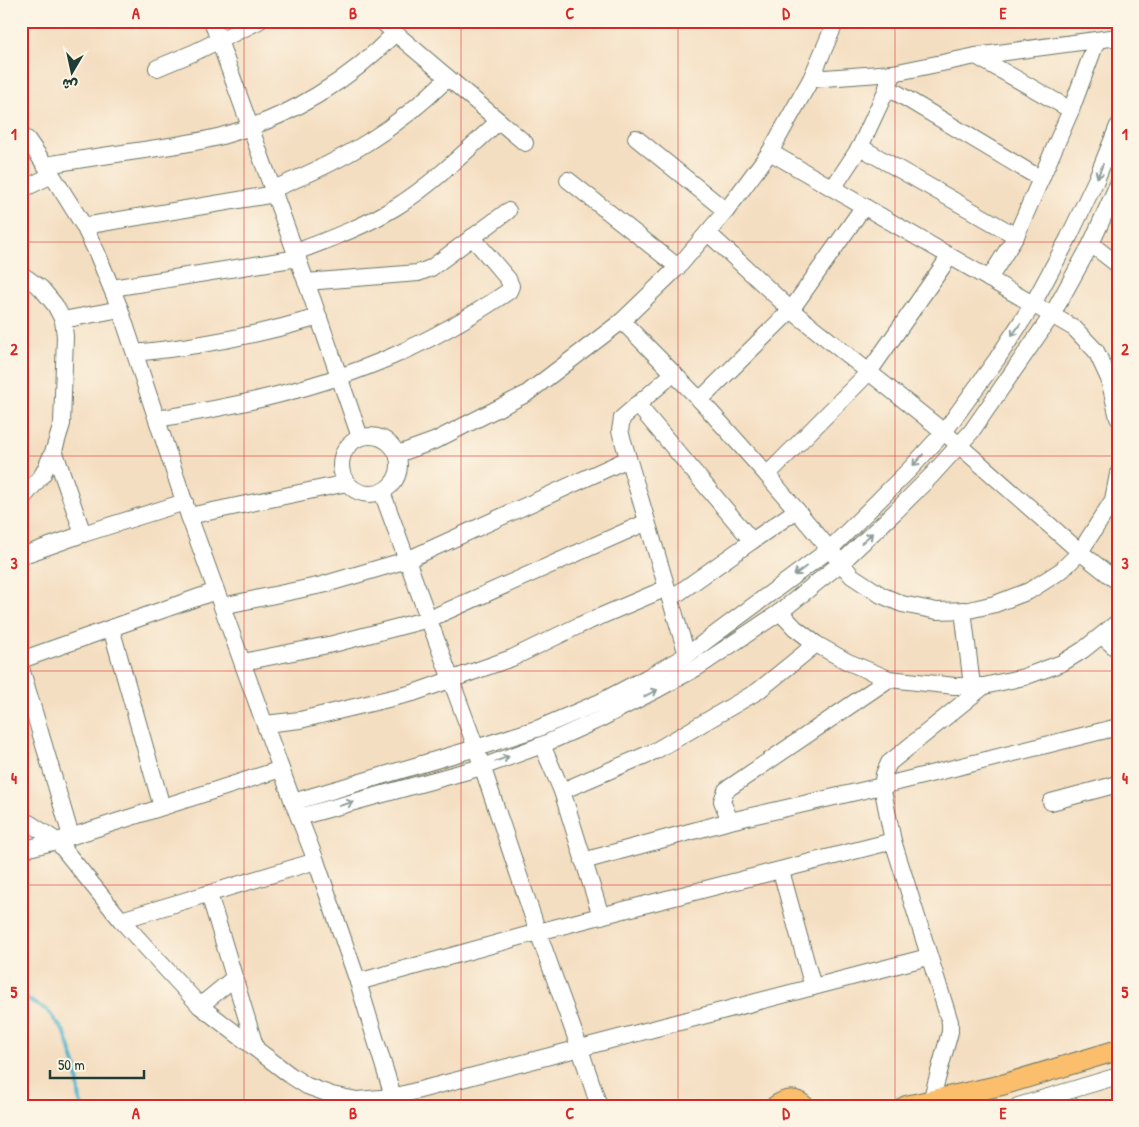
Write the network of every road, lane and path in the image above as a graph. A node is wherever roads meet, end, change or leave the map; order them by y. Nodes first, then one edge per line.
1 (212, 21) edge
2 (258, 21) edge
3 (382, 21) edge
4 (836, 21) edge
5 (395, 33) junction
6 (1118, 37) edge
7 (1097, 40) junction
8 (220, 41) junction
9 (976, 56) junction
10 (157, 68) dead end
11 (448, 78) junction
12 (811, 79) junction
13 (890, 80) junction
14 (1071, 110) junction
15 (499, 121) junction
16 (1118, 126) edge
17 (251, 127) junction
18 (26, 138) dead end
19 (636, 138) dead end
20 (525, 143) dead end
21 (860, 146) junction
22 (770, 152) junction
23 (49, 170) junction
24 (1041, 179) junction
25 (568, 180) dead end
26 (1118, 184) edge
27 (833, 188) junction
28 (21, 190) edge
29 (274, 191) junction
30 (864, 206) junction
31 (508, 211) dead end
32 (726, 211) junction
33 (84, 226) junction
34 (708, 233) junction
35 (1016, 236) junction
36 (472, 237) junction
37 (1091, 244) junction
38 (297, 255) junction
39 (950, 256) junction
40 (1118, 265) edge
41 (678, 267) junction
42 (21, 274) edge
43 (989, 279) junction
44 (306, 282) junction
45 (112, 288) junction
46 (1033, 304) junction
47 (120, 308) junction
48 (791, 310) junction
49 (1052, 315) junction
50 (319, 317) junction
51 (63, 320) junction
52 (622, 321) junction
53 (135, 353) junction
54 (870, 372) junction
55 (674, 374) junction
56 (339, 376) junction
57 (700, 400) junction
58 (637, 404) junction
59 (1118, 418) edge
60 (157, 419) junction
61 (944, 432) junction
62 (360, 437) junction
63 (959, 445) junction
64 (54, 450) junction
65 (398, 454) junction
66 (628, 459) junction
67 (1118, 474) edge
68 (767, 475) junction
69 (347, 483) junction
70 (382, 492) junction
71 (21, 500) edge
72 (187, 509) junction
73 (797, 510) junction
74 (647, 522) junction
75 (83, 534) junction
76 (752, 540) junction
77 (830, 549) junction
78 (1080, 552) junction
79 (21, 556) edge
80 (407, 560) junction
81 (841, 563) junction
82 (1118, 582) edge
83 (668, 593) junction
84 (219, 599) junction
85 (963, 610) junction
86 (780, 612) junction
87 (429, 619) junction
88 (1118, 622) edge
89 (110, 628) junction
90 (1102, 636) junction
91 (816, 644) junction
92 (1118, 650) edge
93 (687, 654) junction
94 (21, 660) edge
95 (243, 662) junction
96 (21, 668) edge
97 (889, 679) junction
98 (451, 680) junction
99 (978, 686) junction
100 (265, 724) junction
101 (1118, 727) edge
102 (542, 745) junction
103 (476, 748) junction
104 (482, 767) junction
105 (281, 769) junction
106 (1118, 784) edge
107 (882, 786) junction
108 (562, 791) junction
109 (293, 802) junction
110 (1051, 802) dead end
111 (162, 807) junction
112 (299, 817) junction
113 (21, 821) edge
114 (730, 821) junction
115 (64, 838) junction
116 (893, 842) junction
117 (21, 850) edge
118 (316, 861) junction
119 (583, 861) junction
120 (781, 870) junction
121 (209, 894) junction
122 (601, 916) junction
123 (121, 920) junction
124 (538, 932) junction
125 (928, 957) junction
126 (234, 978) junction
127 (358, 982) junction
128 (813, 987) junction
129 (200, 1006) junction
130 (256, 1049) junction
131 (580, 1049) junction
132 (1118, 1050) edge
133 (1118, 1076) edge
134 (394, 1102) edge
135 (917, 1104) edge
136 (599, 1106) edge
137 (776, 1106) edge
138 (804, 1106) edge
139 (1018, 1106) edge

1 - 8 street
2 - 8 street
3 - 5 street
4 - 12 street
5 - 11 street
5 - 17 street
6 - 7 street
7 - 9 street
7 - 14 street
8 - 10 street
8 - 17 street
9 - 13 street
9 - 14 street
11 - 15 street
11 - 29 street
12 - 13 street
12 - 22 street
13 - 21 street
13 - 24 street
14 - 24 street
15 - 20 street
15 - 38 street
16 -> 46 street
17 - 23 street
17 - 29 street
18 - 23 street
19 - 32 street
21 - 27 street
21 - 35 street
22 - 27 street
22 - 32 street
23 - 28 street
23 - 33 street
24 - 35 street
25 - 41 street
26 - 37 street
27 - 30 street
29 - 33 street
29 - 38 street
30 - 39 street
30 - 48 street
31 - 36 street
32 - 34 street
33 - 45 street
34 - 41 street
34 - 48 street
35 - 43 street
36 - 44 street
36 - 56 street
37 - 40 street
37 - 49 street
38 - 44 street
38 - 45 street
39 - 43 street
39 - 54 street
41 - 52 street
42 - 51 street
43 - 46 street
44 - 50 street
45 - 47 street
46 - 49 street
46 -> 61 street
47 - 51 street
47 - 53 street
48 - 54 street
48 - 57 street
49 - 59 street
49 - 63 street
50 - 53 street
50 - 56 street
51 - 64 street
52 - 55 street
52 - 65 street
53 - 60 street
54 - 61 street
54 - 68 street
55 - 57 street
55 - 58 street
56 - 60 street
56 - 62 street
57 - 68 street
58 - 66 street
58 - 76 street
60 - 72 street
61 - 63 street
61 -> 77 street
62 - 65 street
62 - 69 street
63 - 78 street
81 -> 63 street
64 - 71 street
64 - 75 street
65 - 70 street
66 - 74 street
66 - 80 street
67 - 78 street
68 - 73 street
69 - 70 street
69 - 72 street
70 - 80 street
72 - 75 street
72 - 84 street
73 - 76 street
73 - 77 street
74 - 83 street
74 - 87 street
75 - 79 street
76 - 83 street
77 - 81 street
77 -> 93 street
78 - 82 street
78 - 85 street
80 - 84 street
80 - 87 street
81 - 85 street
81 - 86 street
83 - 93 street
83 - 98 street
84 - 89 street
84 - 95 street
85 - 99 street
86 - 91 street
102 -> 86 street
87 - 95 street
87 - 98 street
88 - 90 street
89 - 94 street
89 - 111 street
90 - 92 street
90 - 99 street
91 - 97 street
91 - 108 street
93 - 103 street
95 - 100 street
96 - 115 street
97 - 99 street
97 - 114 street
98 - 100 street
98 - 103 street
99 - 107 street
100 - 105 street
101 - 107 street
104 -> 102 street
102 - 108 street
103 - 104 street
103 - 109 street
112 -> 104 street
104 - 124 street
105 - 109 street
105 - 111 street
106 - 110 street
107 - 114 street
107 - 116 street
108 - 119 street
109 - 112 street
111 - 115 street
112 - 118 street
113 - 115 street
114 - 119 street
115 - 117 street
115 - 123 street
116 - 120 street
116 - 125 street
118 - 121 street
118 - 127 street
119 - 122 street
120 - 122 street
120 - 128 street
121 - 123 street
121 - 126 street
122 - 124 street
123 - 129 street
124 - 127 street
124 - 131 street
125 - 128 street
125 - 135 street
126 - 129 street
126 - 130 street
127 - 134 street
128 - 131 street
129 - 130 street
130 - 134 street
131 - 134 street
131 - 136 street
132 - 135 main road
133 - 139 street
137 - 138 main road

